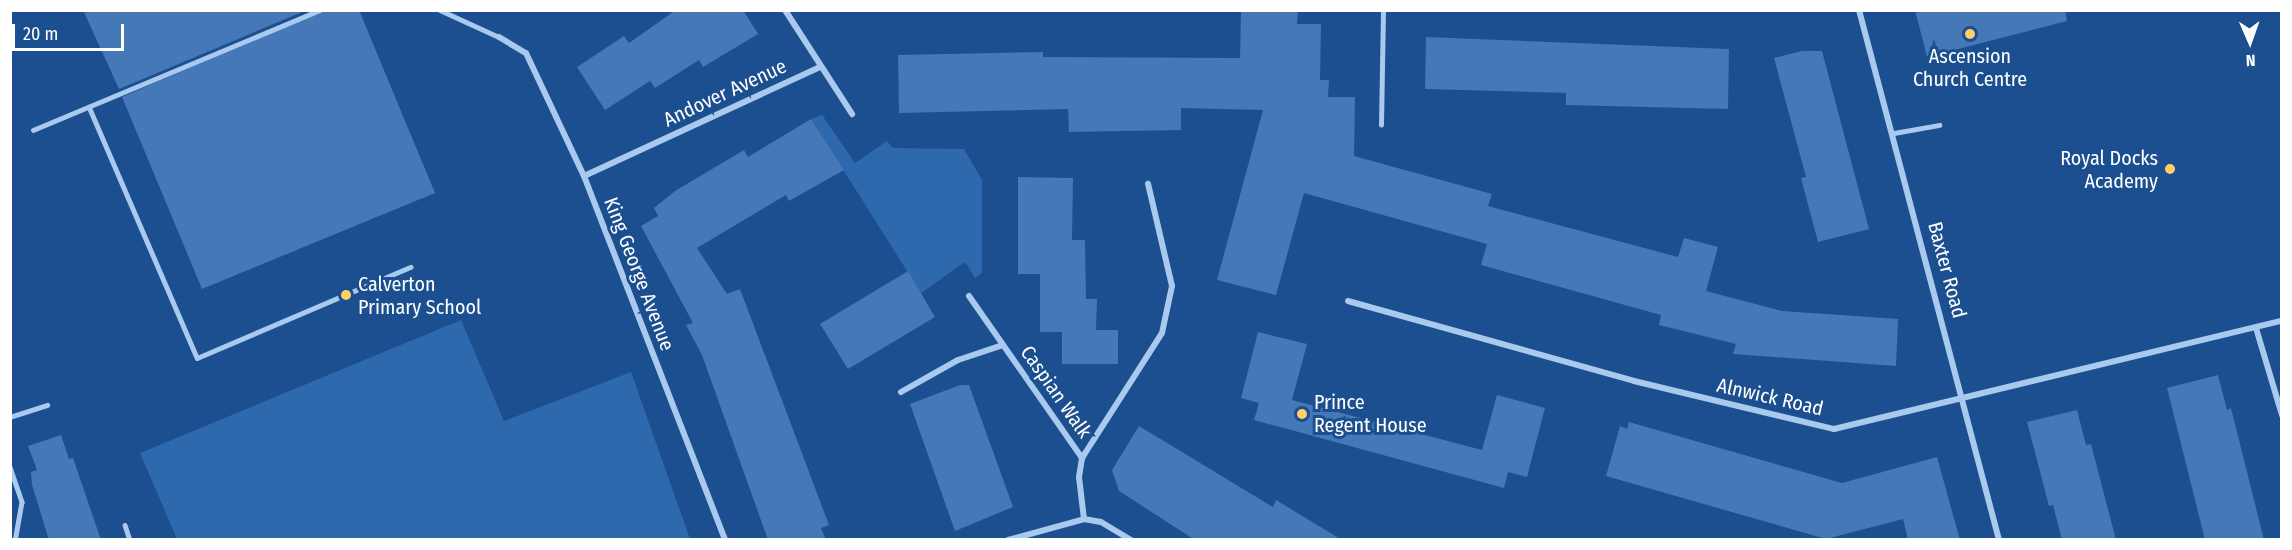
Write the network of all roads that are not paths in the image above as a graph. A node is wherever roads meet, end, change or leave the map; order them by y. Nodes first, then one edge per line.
1 (320, 10) edge
2 (441, 10) edge
3 (784, 10) edge
4 (1383, 10) edge
5 (1860, 10) edge
6 (499, 37) joint
7 (820, 67) junction
8 (90, 109) junction
9 (852, 114) dead end
10 (1381, 125) dead end
11 (1939, 125) dead end
12 (33, 130) dead end
13 (1894, 133) junction
14 (584, 176) junction
15 (1148, 184) dead end
16 (410, 267) dead end
17 (969, 296) dead end
18 (1348, 302) dead end
19 (2282, 321) edge
20 (2256, 328) junction
21 (1003, 345) junction
22 (901, 392) dead end
23 (1964, 401) junction
24 (47, 405) dead end
25 (2282, 415) edge
26 (10, 417) edge
27 (1082, 458) junction
28 (10, 467) edge
29 (1084, 519) junction
30 (125, 525) dead end
31 (15, 540) edge
32 (130, 540) edge
33 (724, 540) edge
34 (1008, 540) edge
35 (1131, 540) edge
36 (1999, 540) edge

1 - 8 lane
2 - 6 lane
3 - 7 street, Andover Avenue
4 - 10 lane
5 - 13 street, Baxter Road
6 - 14 street, King George Avenue
7 - 9 street
7 - 14 street, Andover Avenue
8 - 12 lane
8 - 16 lane
11 - 13 lane
13 - 23 street, Baxter Road
14 - 33 street, King George Avenue
15 - 27 street
17 - 21 street, Caspian Walk
18 - 23 street, Alnwick Road
19 - 20 street, Alnwick Road
20 - 23 street, Alnwick Road
20 - 25 street
21 - 22 street, Caspian Walk
21 - 27 street, Caspian Walk
23 - 36 street, Baxter Road
24 - 26 lane
27 - 29 street
28 - 31 lane
29 - 34 street
29 - 35 street
30 - 32 lane

